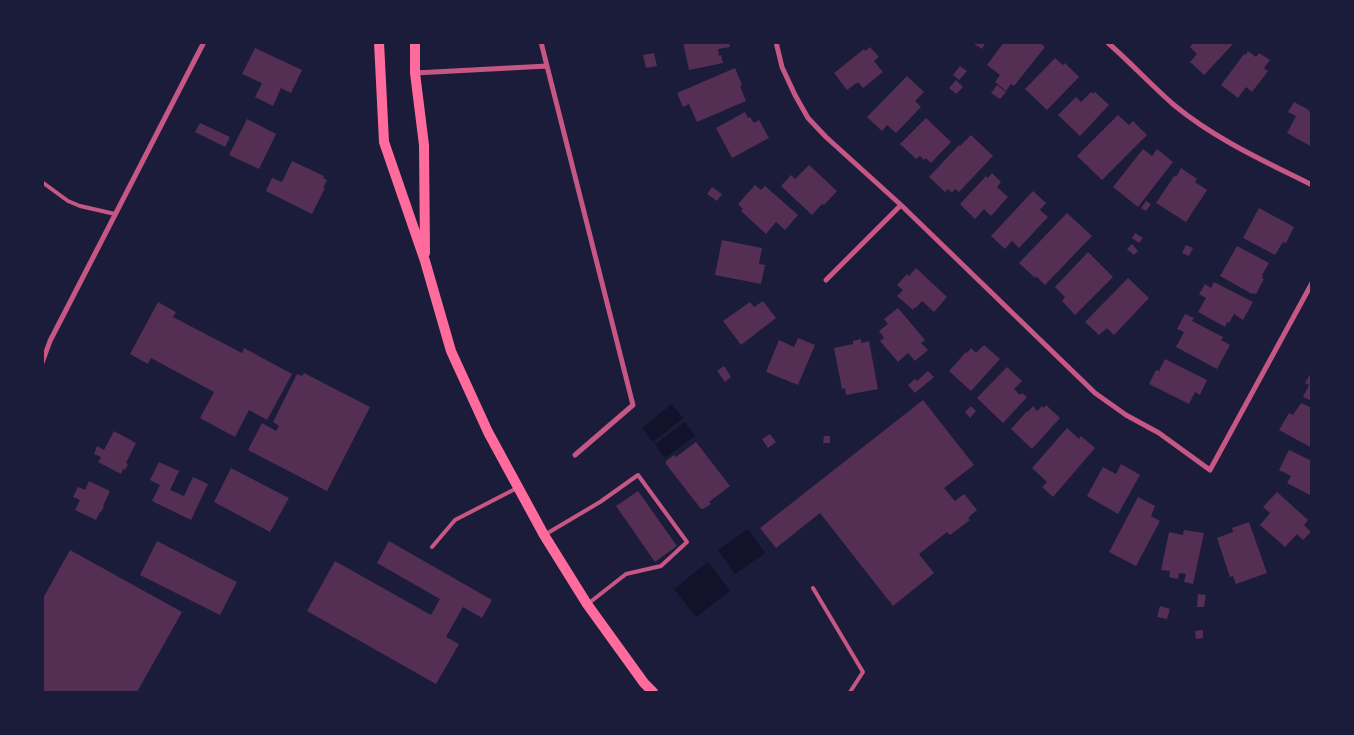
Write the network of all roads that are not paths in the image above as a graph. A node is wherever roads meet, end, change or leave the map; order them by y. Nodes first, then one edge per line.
1 (204, 42) edge
2 (379, 42) edge
3 (415, 42) edge
4 (541, 42) edge
5 (776, 42) edge
6 (1107, 42) edge
7 (547, 66) junction
8 (415, 73) junction
9 (42, 182) edge
10 (1312, 185) edge
11 (901, 205) junction
12 (115, 214) junction
13 (425, 261) junction
14 (826, 280) dead end
15 (1312, 282) edge
16 (42, 363) edge
17 (575, 454) dead end
18 (518, 487) junction
19 (544, 535) junction
20 (432, 547) dead end
21 (812, 588) dead end
22 (587, 604) junction
23 (646, 688) edge
24 (653, 692) edge
25 (850, 692) edge

1 - 12 street
2 - 13 main road
3 - 8 main road
4 - 7 street
5 - 11 street
6 - 10 street
7 - 8 street
7 - 17 street
8 - 13 main road
9 - 12 lane
11 - 14 street
11 - 15 street
12 - 16 street
13 - 18 main road
18 - 19 main road
18 - 20 lane
19 - 22 main road
19 - 22 lane
21 - 25 lane
22 - 23 main road
23 - 24 main road

